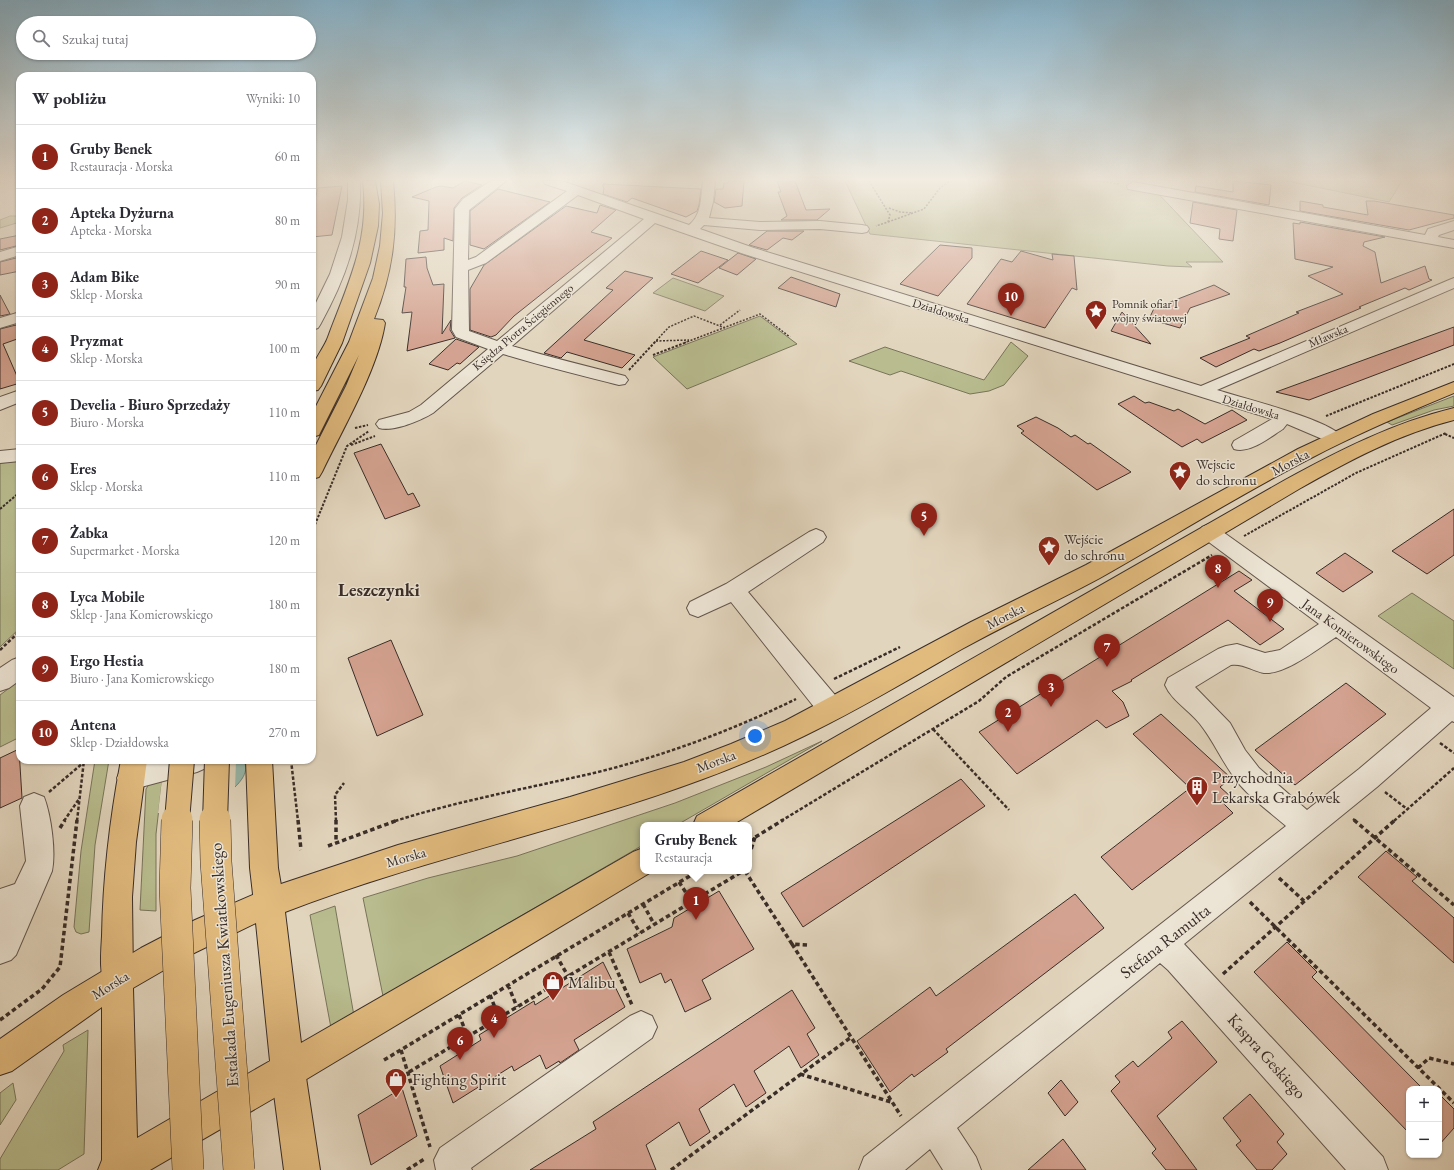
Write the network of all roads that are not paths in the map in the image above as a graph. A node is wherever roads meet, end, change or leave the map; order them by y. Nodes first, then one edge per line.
1 (349, 236) edge
2 (369, 236) edge
3 (389, 236) edge
4 (461, 236) edge
5 (514, 236) edge
6 (632, 236) edge
7 (716, 236) edge
8 (1405, 236) edge
9 (1431, 236) edge
10 (1429, 240) junction
11 (1454, 244) edge
12 (16, 251) edge
13 (0, 257) edge
14 (460, 268) junction
15 (381, 276) junction
16 (1454, 282) edge
17 (350, 298) junction
18 (16, 318) edge
19 (316, 318) edge
20 (0, 323) edge
21 (316, 347) edge
22 (498, 347) junction
23 (316, 378) edge
24 (619, 380) road end
25 (1454, 387) edge
26 (1204, 392) junction
27 (16, 397) edge
28 (0, 404) edge
29 (1283, 416) junction
30 (316, 423) edge
31 (1452, 423) edge
32 (385, 424) dead end
33 (1334, 438) junction
34 (1241, 444) dead end
35 (16, 455) edge
36 (0, 456) edge
37 (316, 464) edge
38 (1209, 532) junction
39 (816, 537) dead end
40 (734, 590) junction
41 (698, 608) dead end
42 (1336, 624) junction
43 (16, 670) edge
44 (0, 681) edge
45 (823, 699) junction
46 (1452, 709) edge
47 (168, 764) edge
48 (182, 764) edge
49 (217, 764) edge
50 (259, 764) edge
51 (132, 769) edge
52 (34, 806) road end
53 (712, 822) edge
54 (1307, 827) junction
55 (640, 864) edge
56 (13, 900) edge
57 (269, 904) junction
58 (1161, 945) junction
59 (0, 949) edge
60 (117, 979) junction
61 (641, 1027) road end
62 (0, 1059) edge
63 (288, 1071) junction
64 (924, 1131) junction
65 (118, 1169) edge
66 (188, 1170) edge
67 (239, 1170) edge
68 (302, 1170) edge
69 (454, 1170) edge
70 (877, 1170) edge
71 (963, 1170) edge
72 (1370, 1170) edge

1 - 19 street
2 - 17 main road
3 - 15 main road
4 - 14 street
5 - 14 street
6 - 22 street, Księdza Piotra Ściegiennego
7 - 26 street, Działdowska
8 - 10 street
9 - 10 street
10 - 11 street
12 - 13 street
14 - 22 street
15 - 30 main road
15 - 37 main road
16 - 26 street, Mławska
17 - 21 main road
17 - 23 main road
18 - 20 street
22 - 24 street
22 - 32 street, Księdza Piotra Ściegiennego
25 - 33 main road, Morska
26 - 29 street, Działdowska
27 - 28 street
29 - 33 street, Działdowska
29 - 34 street
31 - 38 main road, Morska
33 - 45 main road, Morska
35 - 36 street
38 - 42 street, Jana Komierowskiego
38 - 53 main road, Morska
39 - 40 street
40 - 41 street
40 - 45 street
42 - 46 street, Jana Komierowskiego
42 - 54 street
43 - 44 street
45 - 57 main road, Morska
46 - 54 street, Stefana Ramułta
47 - 51 street
48 - 66 main road, bridge
49 - 67 main road, Estakada Eugeniusza Kwiatkowskiego, bridge
50 - 57 main road
51 - 60 main road
52 - 56 street
54 - 58 street, Stefana Ramułta
55 - 63 main road
56 - 59 street
57 - 60 main road, Morska
57 - 63 main road
58 - 64 street, Stefana Ramułta
58 - 72 street, Kaspra Geskiego
60 - 62 main road, Morska
60 - 65 main road
61 - 69 street
63 - 65 main road
63 - 68 main road
64 - 70 street, Stefana Ramułta
64 - 71 street

